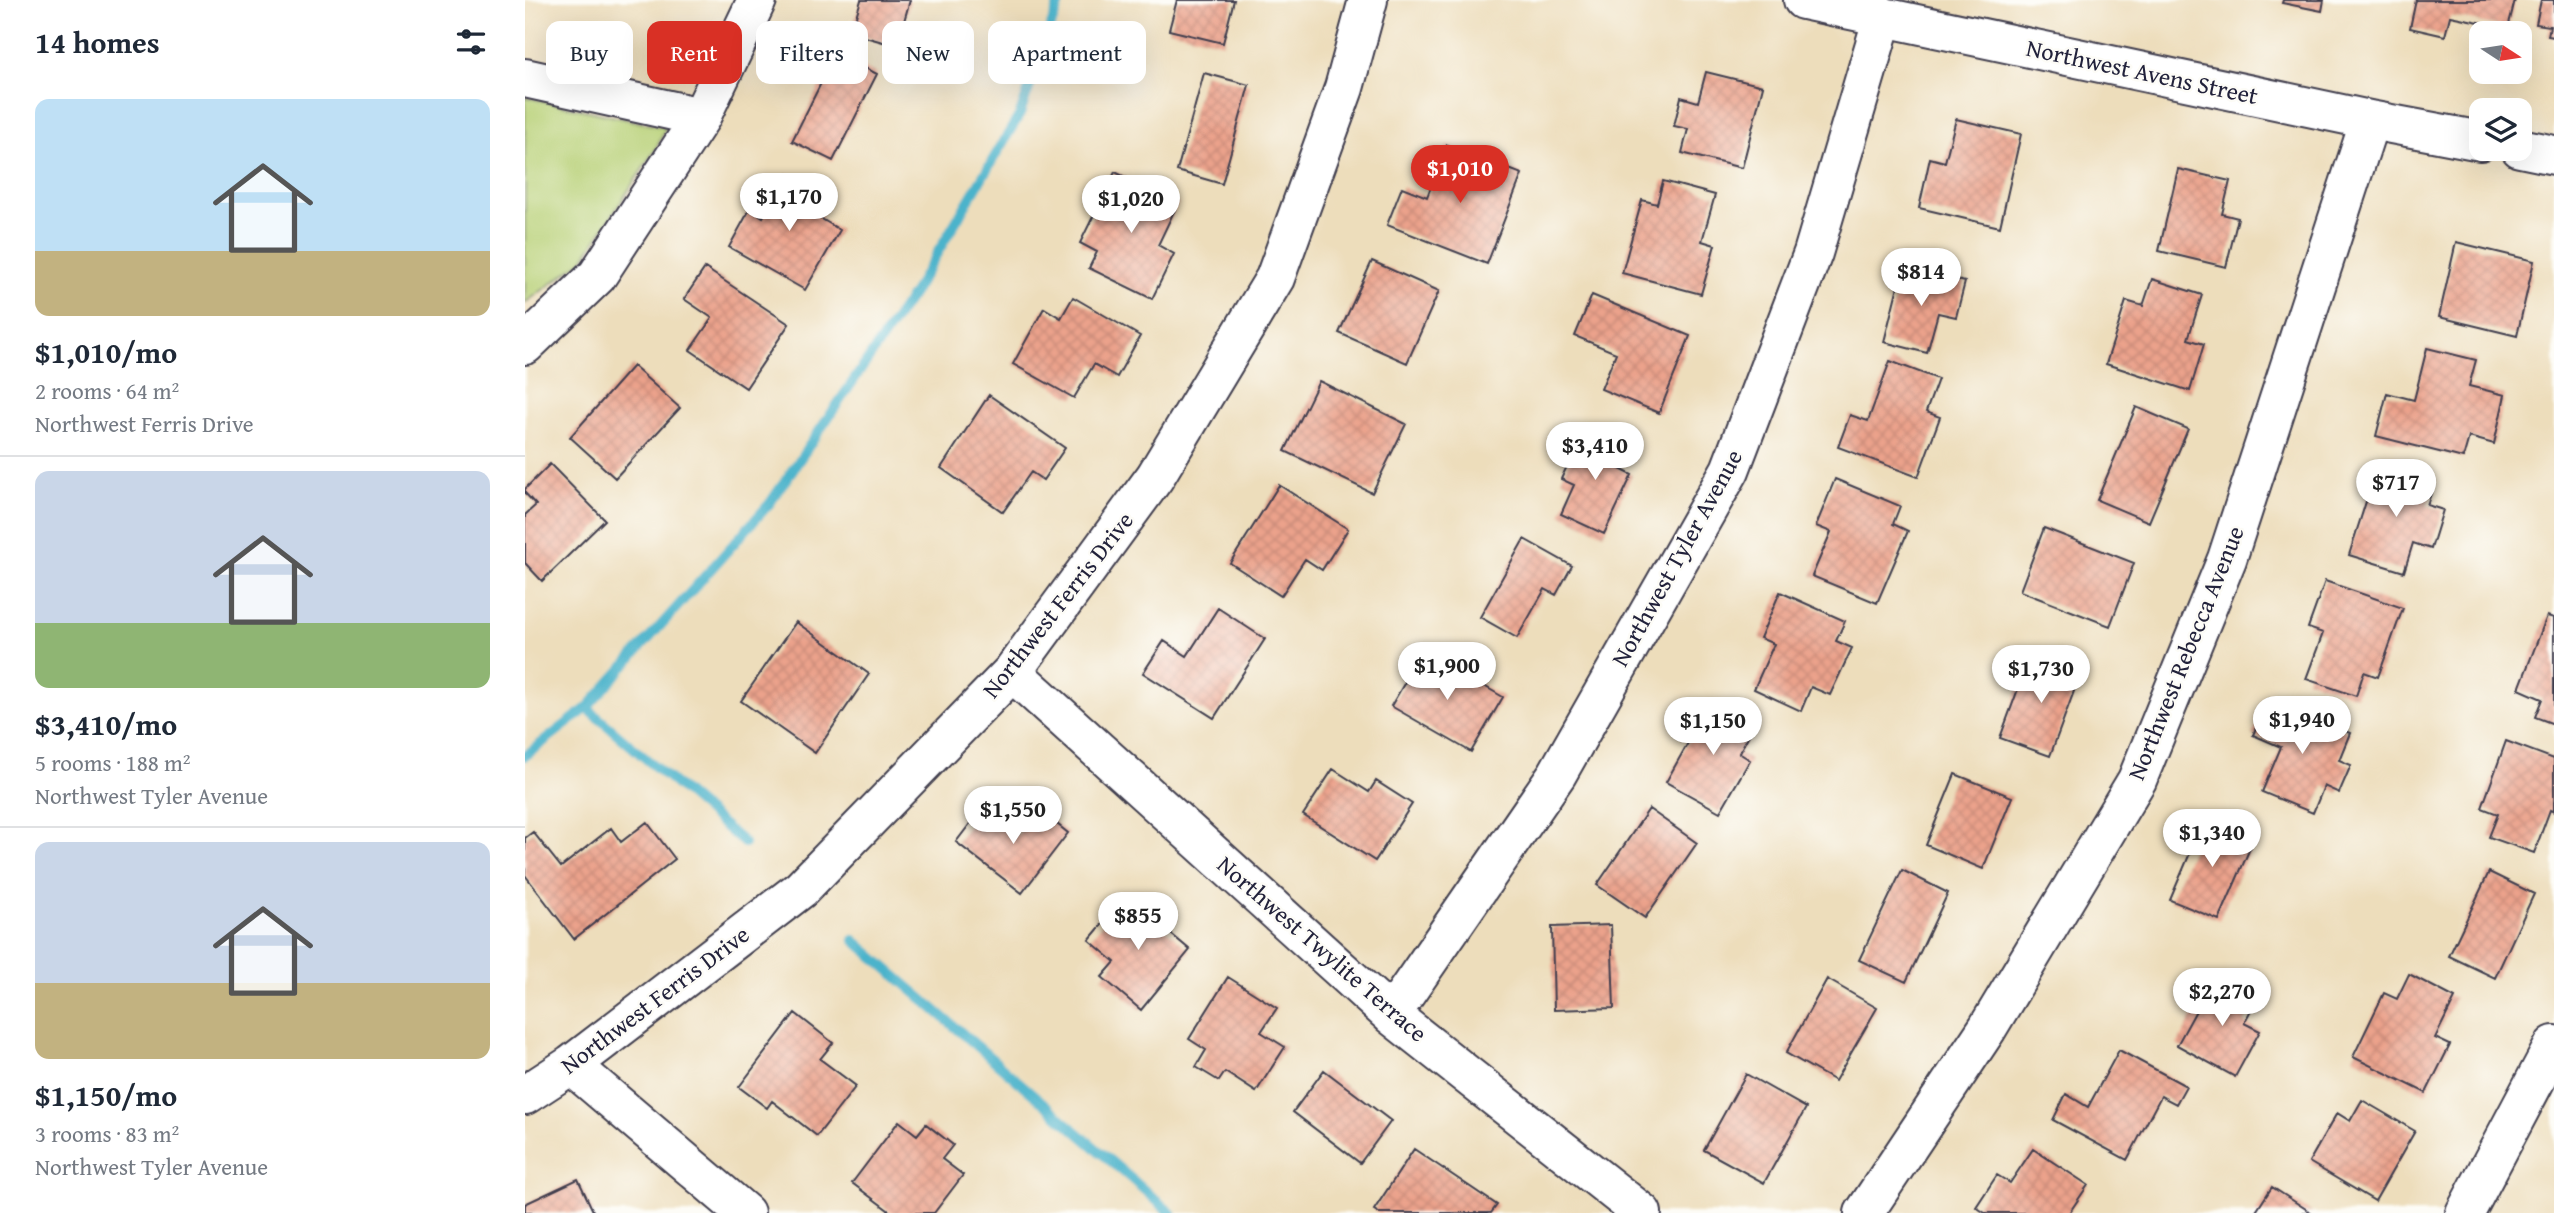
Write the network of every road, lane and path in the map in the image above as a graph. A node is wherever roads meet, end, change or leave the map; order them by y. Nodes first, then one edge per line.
1 (757, 0) edge
2 (1368, 0) edge
3 (1803, 0) edge
4 (1883, 17) junction
5 (525, 78) edge
6 (701, 117) junction
7 (2370, 120) junction
8 (2469, 139) edge
9 (2532, 150) edge
10 (2554, 155) edge
11 (525, 345) edge
12 (1012, 672) junction
13 (1391, 1014) junction
14 (2554, 1045) edge
15 (571, 1065) junction
16 (525, 1095) edge
17 (745, 1213) edge
18 (1642, 1213) edge
19 (1864, 1213) edge
20 (2465, 1213) edge

1 - 6 street
2 - 12 street, Northwest Ferris Drive
3 - 4 street, Northwest Avens Street
4 - 7 street, Northwest Avens Street
4 - 13 street, Northwest Tyler Avenue
5 - 6 street
6 - 11 street
7 - 8 street, Northwest Avens Street
7 - 19 street, Northwest Rebecca Avenue
9 - 10 street
12 - 13 street, Northwest Twylite Terrace
12 - 15 street, Northwest Ferris Drive
13 - 18 street, Northwest Twylite Terrace
14 - 20 street
15 - 16 street, Northwest Ferris Drive
15 - 17 street

